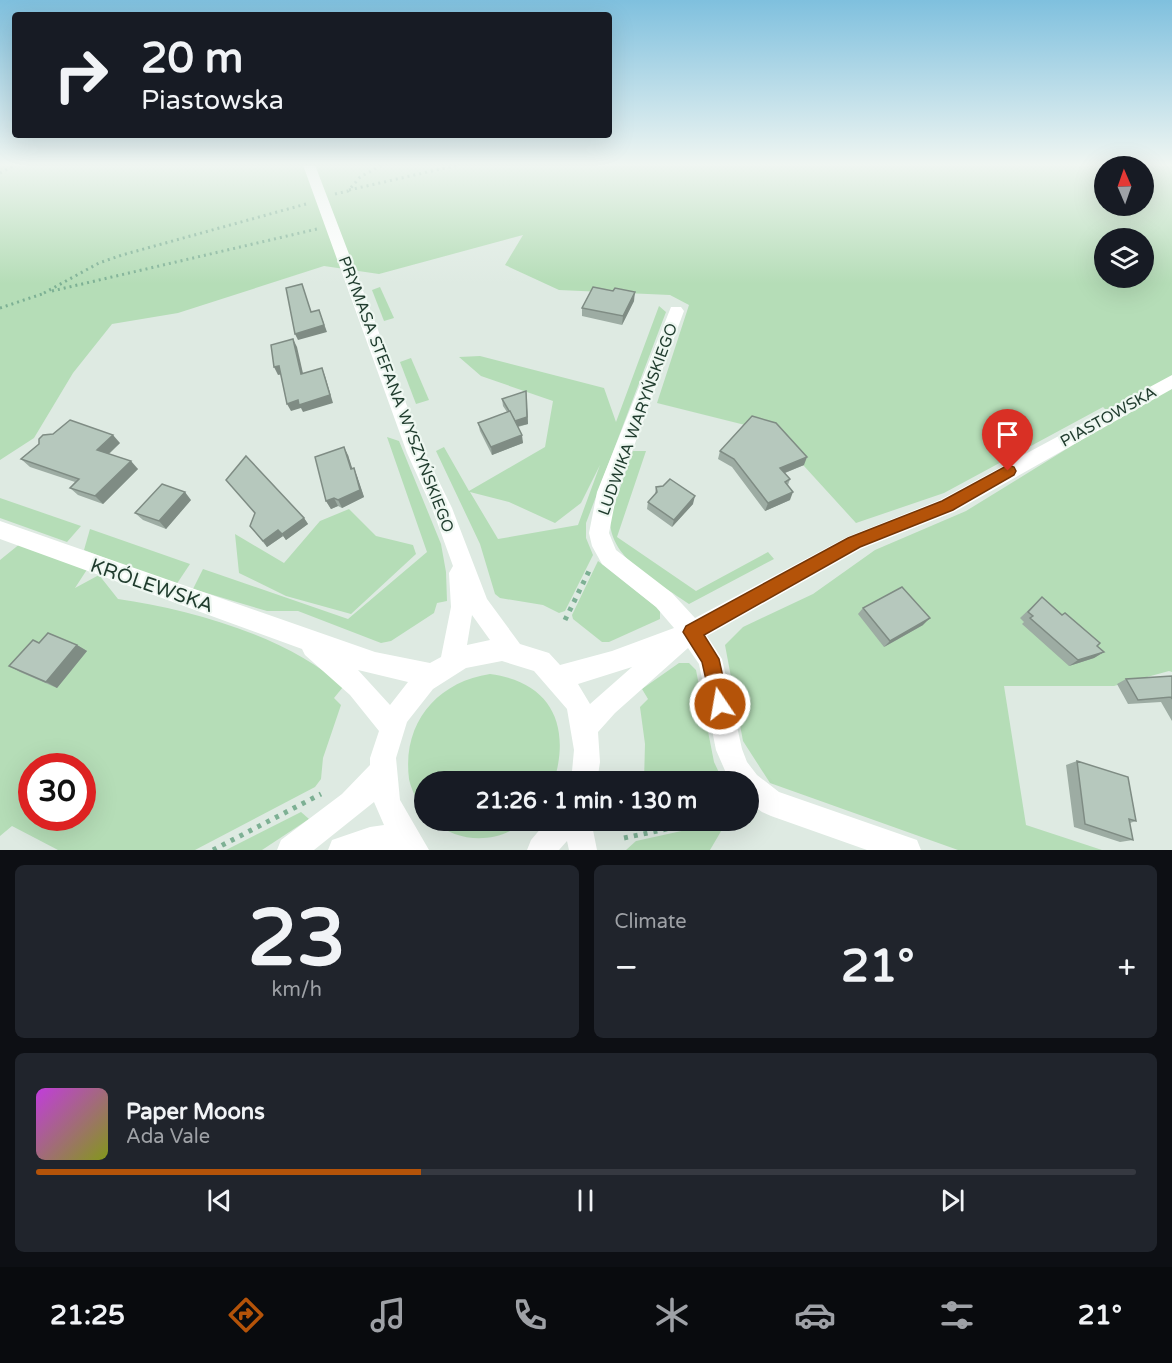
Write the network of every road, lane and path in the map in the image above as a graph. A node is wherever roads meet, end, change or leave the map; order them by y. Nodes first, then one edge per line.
1 (304, 205) edge
2 (324, 205) edge
3 (332, 225) junction
4 (44, 293) junction
5 (0, 308) edge
6 (676, 311) dead end
7 (1172, 381) edge
8 (0, 530) edge
9 (602, 546) junction
10 (460, 556) junction
11 (565, 620) dead end
12 (692, 632) junction
13 (305, 640) junction
14 (512, 652) junction
15 (452, 661) junction
16 (429, 675) junction
17 (560, 677) junction
18 (391, 726) junction
19 (585, 728) junction
20 (383, 770) junction
21 (586, 771) edge
22 (738, 771) edge
23 (759, 793) edge
24 (321, 794) dead end
25 (557, 831) edge
26 (579, 831) edge
27 (657, 831) edge
28 (624, 838) dead end
29 (408, 843) edge
30 (213, 850) edge
31 (291, 850) edge
32 (342, 850) edge
33 (541, 850) edge
34 (583, 850) edge
35 (907, 850) edge

1 - 4 path
2 - 3 street, PRYMASA STEFANA WYSZYŃSKIEGO
3 - 4 path
3 - 10 street, PRYMASA STEFANA WYSZYŃSKIEGO
4 - 5 path
6 - 9 street, LUDWIKA WARYŃSKIEGO
7 - 12 street, PIASTOWSKA
8 - 13 street, KRÓLEWSKA
9 - 11 path
9 - 12 street
10 - 14 street, PRYMASA STEFANA WYSZYŃSKIEGO
10 - 15 street, PRYMASA STEFANA WYSZYŃSKIEGO
12 - 17 street, PIASTOWSKA
12 - 19 street, PIASTOWSKA
12 - 22 street
13 - 16 street, KRÓLEWSKA
13 - 18 street, KRÓLEWSKA
14 - 15 street
14 - 17 street
15 - 16 street
16 - 18 street
17 - 19 street
18 - 20 street
19 - 21 street
20 - 29 street
20 - 31 street
23 - 35 street
24 - 30 path
25 - 33 street
26 - 34 street
27 - 28 path
29 - 32 street

